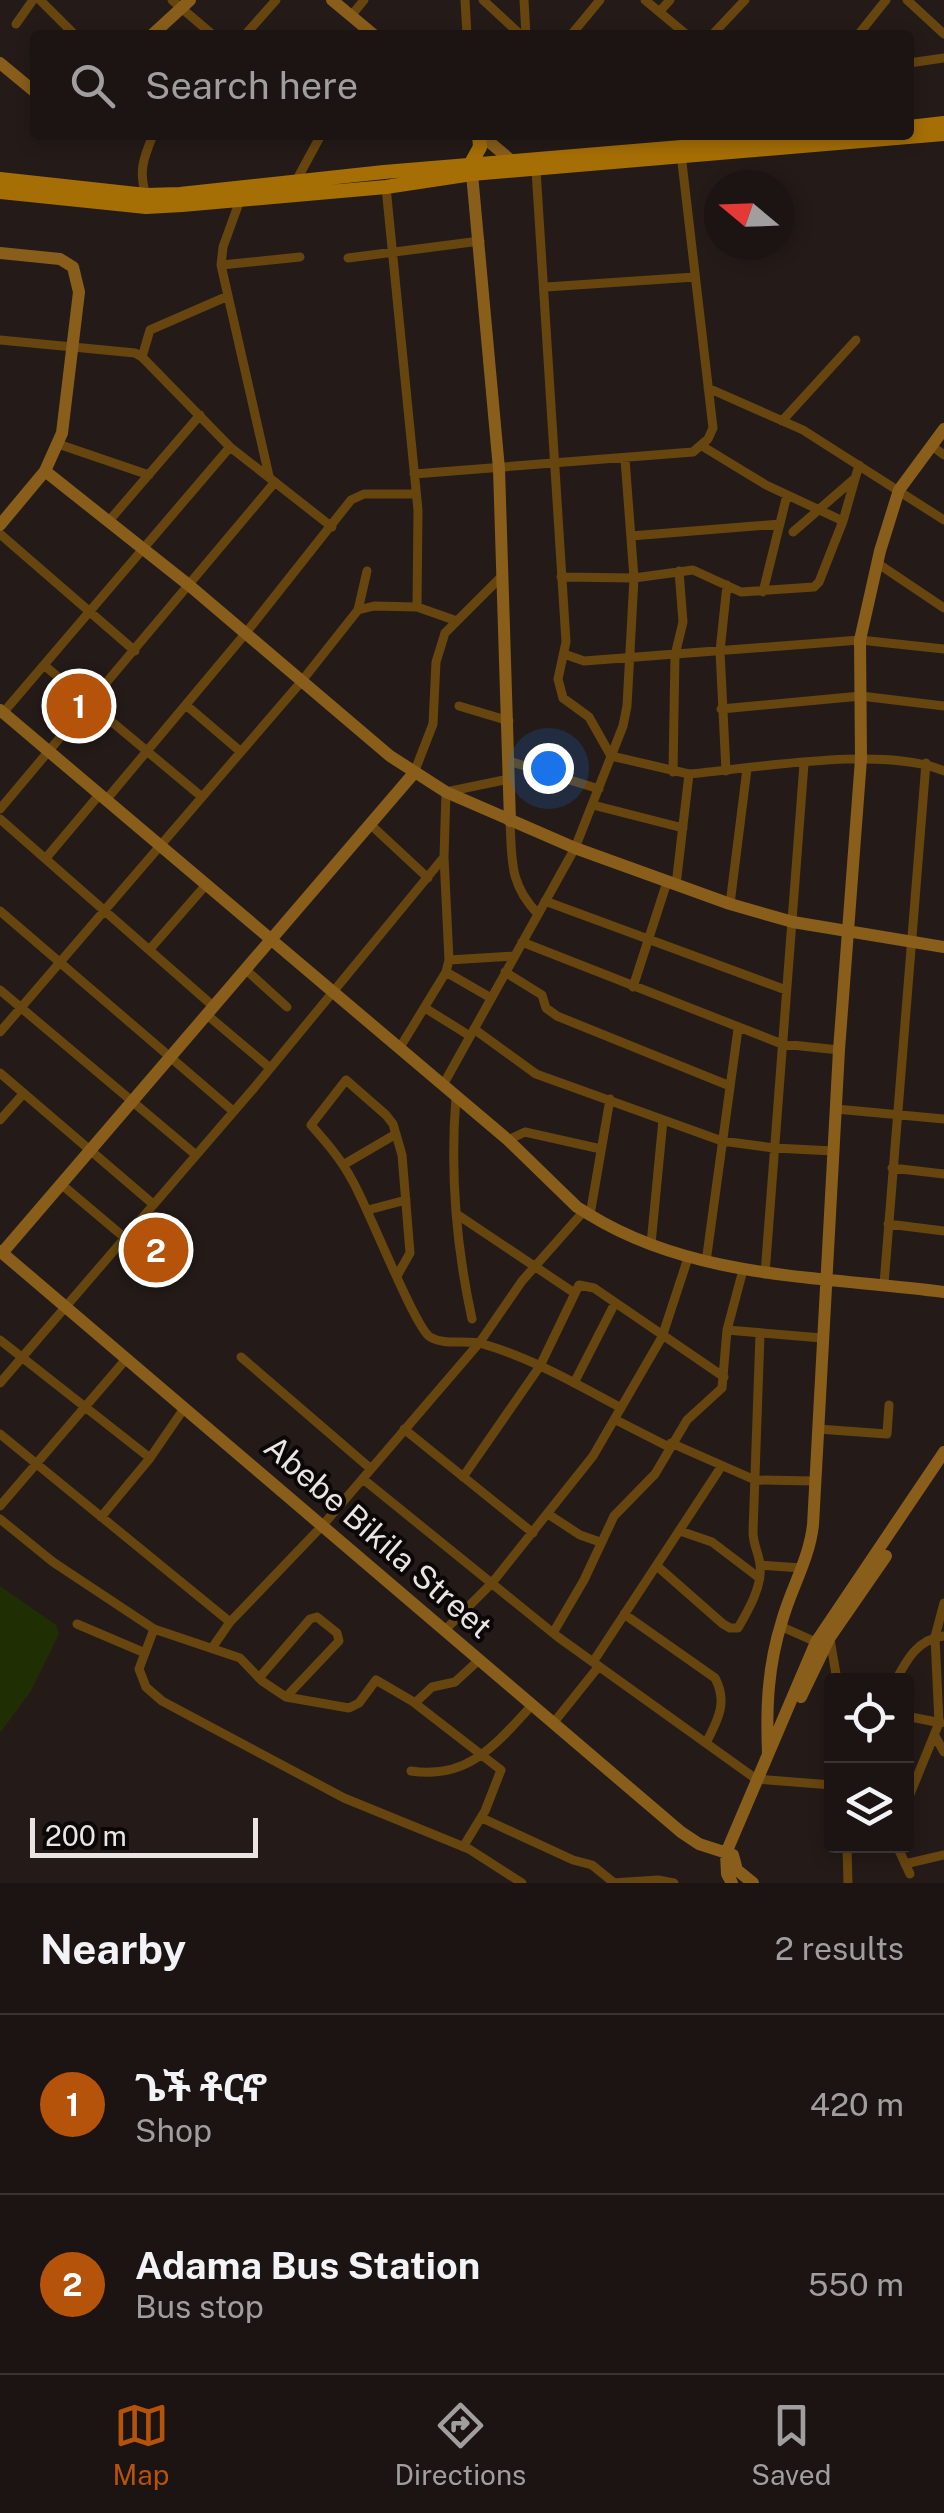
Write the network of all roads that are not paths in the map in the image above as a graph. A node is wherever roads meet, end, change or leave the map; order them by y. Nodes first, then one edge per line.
1 (36, 0) edge
2 (276, 0) edge
3 (318, 0) edge
4 (332, 0) edge
5 (364, 0) edge
6 (466, 0) edge
7 (484, 0) edge
8 (524, 0) edge
9 (600, 0) edge
10 (645, 0) edge
11 (670, 0) edge
12 (744, 0) edge
13 (886, 0) edge
14 (908, 0) edge
15 (181, 3) edge
16 (660, 12) junction
17 (350, 16) junction
18 (16, 24) dead end
19 (69, 30) edge
20 (157, 30) edge
21 (207, 30) edge
22 (249, 30) edge
23 (354, 30) edge
24 (368, 30) edge
25 (467, 30) edge
26 (517, 30) edge
27 (523, 30) edge
28 (575, 30) edge
29 (681, 30) edge
30 (717, 30) edge
31 (862, 30) edge
32 (944, 34) edge
33 (944, 58) edge
34 (0, 63) edge
35 (914, 63) edge
36 (30, 88) edge
37 (944, 123) edge
38 (914, 126) edge
39 (944, 134) edge
40 (914, 135) edge
41 (151, 140) edge
42 (317, 140) edge
43 (480, 140) edge
44 (487, 140) edge
45 (499, 140) edge
46 (784, 141) edge
47 (681, 153) junction
48 (523, 167) junction
49 (471, 170) junction
50 (0, 180) edge
51 (296, 181) junction
52 (386, 187) junction
53 (0, 192) edge
54 (240, 193) junction
55 (146, 195) junction
56 (480, 242) junction
57 (395, 252) junction
58 (0, 253) edge
59 (300, 257) dead end
60 (348, 258) dead end
61 (221, 264) junction
62 (696, 276) junction
63 (546, 288) junction
64 (228, 296) junction
65 (0, 340) edge
66 (856, 340) dead end
67 (72, 346) junction
68 (142, 356) junction
69 (708, 388) junction
70 (200, 415) junction
71 (782, 421) junction
72 (944, 430) edge
73 (58, 444) junction
74 (702, 446) junction
75 (932, 446) junction
76 (230, 447) junction
77 (944, 455) edge
78 (625, 459) junction
79 (554, 465) junction
80 (859, 465) junction
81 (499, 469) junction
82 (45, 472) junction
83 (414, 474) junction
84 (149, 475) junction
85 (855, 478) junction
86 (272, 479) junction
87 (899, 490) junction
88 (416, 494) junction
89 (787, 495) junction
90 (818, 510) junction
91 (944, 520) edge
92 (842, 521) junction
93 (108, 522) junction
94 (780, 524) junction
95 (0, 525) edge
96 (332, 527) junction
97 (793, 532) dead end
98 (0, 534) edge
99 (631, 536) junction
100 (144, 551) junction
101 (877, 563) junction
102 (367, 571) dead end
103 (680, 571) junction
104 (504, 574) junction
105 (561, 577) junction
106 (634, 578) junction
107 (190, 586) junction
108 (728, 586) junction
109 (764, 592) junction
110 (417, 607) junction
111 (944, 608) edge
112 (358, 610) junction
113 (91, 613) junction
114 (457, 621) junction
115 (245, 634) junction
116 (860, 640) junction
117 (944, 649) edge
118 (135, 651) junction
119 (720, 652) junction
120 (564, 654) junction
121 (675, 655) junction
122 (630, 656) junction
123 (44, 666) junction
124 (301, 682) junction
125 (861, 696) junction
126 (90, 704) junction
127 (186, 705) junction
128 (459, 706) dead end
129 (944, 706) edge
130 (721, 709) junction
131 (1, 713) edge
132 (508, 722) junction
133 (147, 751) junction
134 (49, 752) junction
135 (240, 752) junction
136 (611, 756) junction
137 (862, 759) junction
138 (509, 761) junction
139 (926, 763) junction
140 (804, 764) junction
141 (747, 769) junction
142 (726, 771) junction
143 (944, 771) edge
144 (673, 772) junction
145 (414, 773) junction
146 (689, 774) junction
147 (509, 779) junction
148 (599, 789) junction
149 (446, 792) junction
150 (102, 797) junction
151 (202, 797) junction
152 (593, 806) junction
153 (0, 809) edge
154 (0, 818) edge
155 (510, 821) junction
156 (371, 825) junction
157 (683, 828) junction
158 (157, 846) junction
159 (574, 848) junction
160 (444, 857) junction
161 (46, 858) junction
162 (428, 878) junction
163 (671, 883) junction
164 (205, 886) junction
165 (545, 901) junction
166 (730, 904) junction
167 (105, 909) junction
168 (0, 911) edge
169 (538, 914) junction
170 (792, 922) junction
171 (848, 932) junction
172 (271, 940) junction
173 (648, 940) junction
174 (522, 942) junction
175 (909, 944) junction
176 (944, 947) edge
177 (150, 949) junction
178 (515, 956) junction
179 (448, 960) junction
180 (60, 962) junction
181 (245, 969) junction
182 (446, 972) junction
183 (506, 972) junction
184 (632, 987) junction
185 (0, 990) edge
186 (786, 990) junction
187 (334, 993) junction
188 (491, 998) junction
189 (21, 1007) junction
190 (286, 1007) dead end
191 (426, 1008) junction
192 (210, 1010) junction
193 (738, 1029) junction
194 (0, 1032) edge
195 (472, 1032) junction
196 (782, 1044) junction
197 (399, 1048) junction
198 (840, 1050) junction
199 (170, 1056) junction
200 (270, 1068) junction
201 (0, 1073) edge
202 (443, 1085) junction
203 (730, 1086) junction
204 (24, 1093) junction
205 (456, 1097) junction
206 (610, 1099) junction
207 (132, 1100) junction
208 (836, 1109) junction
209 (233, 1110) junction
210 (896, 1114) junction
211 (944, 1119) edge
212 (0, 1120) edge
213 (664, 1120) junction
214 (396, 1134) junction
215 (508, 1140) junction
216 (722, 1141) junction
217 (601, 1148) junction
218 (774, 1148) junction
219 (90, 1150) junction
220 (834, 1151) junction
221 (196, 1154) junction
222 (343, 1165) junction
223 (892, 1168) junction
224 (944, 1174) edge
225 (61, 1184) junction
226 (406, 1200) junction
227 (153, 1204) junction
228 (368, 1210) junction
229 (587, 1213) junction
230 (458, 1215) junction
231 (888, 1224) junction
232 (944, 1231) edge
233 (125, 1238) junction
234 (651, 1244) junction
235 (1, 1253) edge
236 (688, 1258) junction
237 (706, 1262) junction
238 (534, 1268) junction
239 (743, 1270) junction
240 (764, 1274) junction
241 (397, 1276) junction
242 (826, 1278) junction
243 (884, 1284) junction
244 (573, 1292) junction
245 (944, 1292) edge
246 (616, 1303) junction
247 (66, 1306) junction
248 (472, 1319) dead end
249 (727, 1330) junction
250 (760, 1334) junction
251 (662, 1337) junction
252 (822, 1338) junction
253 (0, 1340) edge
254 (480, 1342) junction
255 (241, 1357) dead end
256 (22, 1358) junction
257 (127, 1358) junction
258 (540, 1366) junction
259 (724, 1377) junction
260 (0, 1383) edge
261 (574, 1383) junction
262 (889, 1405) dead end
263 (85, 1407) junction
264 (185, 1407) junction
265 (621, 1408) junction
266 (616, 1420) junction
267 (404, 1429) junction
268 (818, 1429) junction
269 (0, 1434) edge
270 (670, 1445) junction
271 (944, 1452) edge
272 (150, 1458) junction
273 (36, 1463) junction
274 (721, 1467) junction
275 (944, 1467) edge
276 (371, 1469) junction
277 (463, 1477) junction
278 (363, 1479) junction
279 (755, 1480) junction
280 (814, 1481) junction
281 (0, 1506) edge
282 (548, 1514) junction
283 (101, 1516) junction
284 (0, 1519) edge
285 (323, 1524) junction
286 (680, 1531) junction
287 (533, 1533) junction
288 (600, 1542) junction
289 (760, 1564) junction
290 (658, 1566) junction
291 (803, 1568) junction
292 (758, 1576) junction
293 (492, 1583) junction
294 (944, 1603) edge
295 (624, 1614) junction
296 (230, 1622) junction
297 (78, 1624) dead end
298 (780, 1626) junction
299 (154, 1629) junction
300 (445, 1630) junction
301 (553, 1633) junction
302 (824, 1635) junction
303 (940, 1637) edge
304 (212, 1648) junction
305 (145, 1653) junction
306 (479, 1660) junction
307 (596, 1664) junction
308 (835, 1673) edge
309 (900, 1673) edge
310 (259, 1678) junction
311 (286, 1696) junction
312 (415, 1704) junction
313 (534, 1704) junction
314 (914, 1718) edge
315 (554, 1722) junction
316 (942, 1723) edge
317 (934, 1736) junction
318 (706, 1743) junction
319 (944, 1752) edge
320 (768, 1753) junction
321 (484, 1755) junction
322 (411, 1771) dead end
323 (760, 1779) junction
324 (824, 1783) edge
325 (914, 1785) edge
326 (482, 1818) junction
327 (463, 1846) junction
328 (847, 1853) edge
329 (901, 1853) edge
330 (729, 1854) junction
331 (944, 1855) edge
332 (905, 1864) junction
333 (910, 1874) dead end
334 (613, 1882) edge
335 (522, 1883) edge
336 (674, 1883) edge
337 (732, 1883) edge
338 (753, 1883) edge
339 (848, 1883) edge

1 - 18 street
1 - 19 street
2 - 22 street
3 - 23 street
4 - 17 street
5 - 17 street
6 - 25 street
7 - 26 street
8 - 27 street
9 - 28 street
10 - 16 street
11 - 16 street
12 - 30 street
13 - 31 street
14 - 32 street
15 - 20 street
15 - 21 street
16 - 29 street
17 - 24 street
33 - 35 street
34 - 36 street
37 - 38 main road
39 - 40 main road
41 - 55 street
42 - 51 street
43 - 49 main road
44 - 48 street
45 - 48 street
46 - 47 main road
47 - 48 main road
47 - 62 street
48 - 49 main road
48 - 63 street
49 - 51 main road
49 - 52 main road
49 - 56 street
50 - 55 main road
51 - 54 main road
52 - 54 main road
52 - 57 street
53 - 54 main road
54 - 55 main road
54 - 61 street
56 - 57 street
56 - 81 street
57 - 60 street
57 - 83 street
58 - 67 street
59 - 61 street
61 - 64 street
62 - 63 street
62 - 69 street
63 - 79 street
64 - 68 street
64 - 86 street
65 - 67 street
66 - 71 street
67 - 68 street
67 - 73 street
68 - 70 street
69 - 71 street
69 - 74 street
70 - 76 street
70 - 84 street
71 - 80 street
72 - 75 street
73 - 82 street
73 - 84 street
74 - 78 street
74 - 89 street
75 - 77 street
75 - 87 street
76 - 86 street
76 - 100 street
78 - 79 street
78 - 99 street
79 - 81 street
79 - 105 street
80 - 85 street
80 - 87 street
81 - 83 street
81 - 104 street
82 - 93 street
82 - 95 street
83 - 88 street
84 - 93 street
85 - 90 street
85 - 92 street
86 - 96 street
86 - 107 street
87 - 91 street
87 - 101 street
88 - 96 street
88 - 110 street
89 - 90 street
89 - 94 street
90 - 92 street
90 - 97 street
92 - 109 street
93 - 100 street
94 - 99 street
94 - 109 street
96 - 115 street
98 - 113 street
99 - 106 street
100 - 107 street
100 - 113 street
101 - 111 street
101 - 116 street
102 - 112 street
103 - 106 street
103 - 108 street
103 - 121 street
104 - 114 street
104 - 132 street
105 - 106 street
105 - 120 street
106 - 122 street
107 - 115 street
107 - 118 street
108 - 109 street
108 - 119 street
110 - 112 street
110 - 114 street
112 - 124 street
113 - 118 street
113 - 123 street
114 - 145 street
115 - 124 street
115 - 127 street
116 - 117 street
116 - 119 street
116 - 125 street
118 - 126 street
119 - 121 street
119 - 130 street
120 - 122 street
120 - 136 street
121 - 122 street
121 - 144 street
122 - 136 street
123 - 126 street
123 - 131 street
124 - 135 street
124 - 145 street
125 - 129 street
125 - 130 street
125 - 137 street
126 - 133 street
126 - 134 street
127 - 133 street
127 - 135 street
128 - 132 street
130 - 142 street
131 - 134 street
132 - 138 street
133 - 150 street
133 - 151 street
134 - 150 street
134 - 153 street
135 - 151 street
136 - 144 street
136 - 148 street
137 - 139 street
137 - 140 street
137 - 171 street
138 - 147 street
138 - 148 street
139 - 143 street
139 - 175 street
140 - 141 street
140 - 170 street
141 - 142 street
141 - 166 street
142 - 146 street
144 - 146 street
145 - 149 street
145 - 156 street
146 - 157 street
147 - 149 street
147 - 155 street
148 - 152 street
149 - 155 street
149 - 160 street
150 - 158 street
150 - 161 street
151 - 158 street
152 - 157 street
152 - 159 street
154 - 161 street
155 - 159 street
155 - 169 street
156 - 162 street
156 - 172 street
157 - 163 street
158 - 164 street
158 - 167 street
159 - 163 street
159 - 165 street
160 - 162 street
160 - 179 street
161 - 167 street
162 - 187 street
163 - 166 street
163 - 173 street
164 - 172 street
164 - 177 street
165 - 169 street
165 - 173 street
166 - 170 street
167 - 177 street
167 - 180 street
168 - 180 street
169 - 174 street
170 - 171 street
170 - 186 street
171 - 175 street
171 - 198 street
172 - 181 street
172 - 187 street
173 - 184 street
173 - 186 street
174 - 178 street
174 - 184 street
175 - 176 street
175 - 210 street
177 - 192 street
178 - 179 street
178 - 183 street
179 - 182 street
180 - 189 street
180 - 199 street
181 - 190 street
181 - 192 street
182 - 188 street
182 - 191 street
183 - 188 street
183 - 203 street
184 - 193 street
185 - 189 street
186 - 196 street
187 - 197 street
187 - 200 street
188 - 195 street
189 - 194 street
189 - 207 street
191 - 195 street
191 - 197 street
192 - 199 street
192 - 200 street
193 - 196 street
193 - 203 street
195 - 202 street
195 - 206 street
196 - 198 street
196 - 218 street
197 - 202 street
198 - 208 street
199 - 207 street
199 - 209 street
200 - 209 street
201 - 204 street
202 - 205 street
203 - 216 street
204 - 212 street
204 - 219 street
205 - 215 street
205 - 230 street
206 - 213 street
206 - 217 street
207 - 219 street
207 - 221 street
208 - 210 street
208 - 220 street
209 - 221 street
210 - 211 street
210 - 223 street
213 - 216 street
213 - 234 street
214 - 222 street
214 - 222 street
214 - 226 street
215 - 217 street
215 - 229 street
216 - 218 street
216 - 237 street
217 - 229 street
218 - 220 street
218 - 240 street
219 - 225 street
219 - 227 street
220 - 242 street
221 - 227 street
222 - 228 street
223 - 224 street
223 - 231 street
225 - 233 street
225 - 235 street
226 - 228 street
226 - 241 street
227 - 233 street
228 - 241 street
229 - 234 street
229 - 238 street
230 - 238 street
230 - 248 street
231 - 232 street
231 - 243 street
233 - 247 street
234 - 236 street
235 - 247 street, Abebe Bikila Street
236 - 237 street
236 - 251 street
237 - 239 street
238 - 244 street
238 - 254 street
239 - 240 street
239 - 249 street
240 - 242 street
241 - 254 street
242 - 243 street
242 - 252 street
243 - 245 street
244 - 246 street
244 - 258 street
246 - 251 street
246 - 261 street
247 - 256 street
247 - 257 street, Abebe Bikila Street
249 - 250 street
249 - 259 street
250 - 252 street
250 - 279 street
251 - 259 street
251 - 265 street
252 - 268 street
253 - 256 street
254 - 258 street
254 - 267 street
255 - 276 street
256 - 260 street
256 - 263 street
257 - 263 street
257 - 264 street, Abebe Bikila Street
258 - 261 street
258 - 277 street
259 - 270 street
261 - 265 street
262 - 268 street
263 - 272 street
263 - 273 street
264 - 272 street
264 - 285 street, Abebe Bikila Street
265 - 266 street
266 - 270 street
266 - 282 street
267 - 276 street
267 - 277 street
268 - 280 street
269 - 273 street
270 - 274 street
270 - 288 street
271 - 302 street
272 - 283 street
273 - 281 street
273 - 283 street
274 - 279 street
274 - 286 street
275 - 302 street
276 - 278 street
277 - 287 street
278 - 285 street
278 - 293 street
279 - 280 street
279 - 289 street
280 - 291 street
282 - 287 street
282 - 288 street
283 - 296 street
284 - 299 street
285 - 296 street
285 - 300 street, Abebe Bikila Street
286 - 290 street
286 - 292 street
287 - 293 street
288 - 301 street
289 - 291 street
289 - 292 street
290 - 292 street
290 - 295 street
291 - 298 street
293 - 300 street
293 - 301 street
294 - 303 street
295 - 307 street
295 - 318 street
296 - 304 street
297 - 305 street
298 - 302 street
298 - 320 street
299 - 304 street
299 - 305 street
300 - 306 street, Abebe Bikila Street
301 - 307 street
302 - 308 street
302 - 320 street
302 - 323 street
303 - 309 street
303 - 316 street
304 - 310 street
305 - 327 street
306 - 312 street
306 - 313 street, Abebe Bikila Street
307 - 315 street
307 - 318 street
310 - 311 street
310 - 311 street
311 - 312 street
312 - 321 street
313 - 315 street, Abebe Bikila Street
313 - 321 street
314 - 316 street
315 - 330 street, Abebe Bikila Street
316 - 317 street
317 - 319 street
317 - 325 street
318 - 323 street
320 - 323 street
321 - 322 street
321 - 326 street
323 - 324 street
323 - 330 street
323 - 330 street
326 - 327 street
326 - 334 street
327 - 335 street
328 - 339 street
329 - 332 street
330 - 337 street
330 - 338 street
331 - 332 street
332 - 333 street
334 - 336 street

